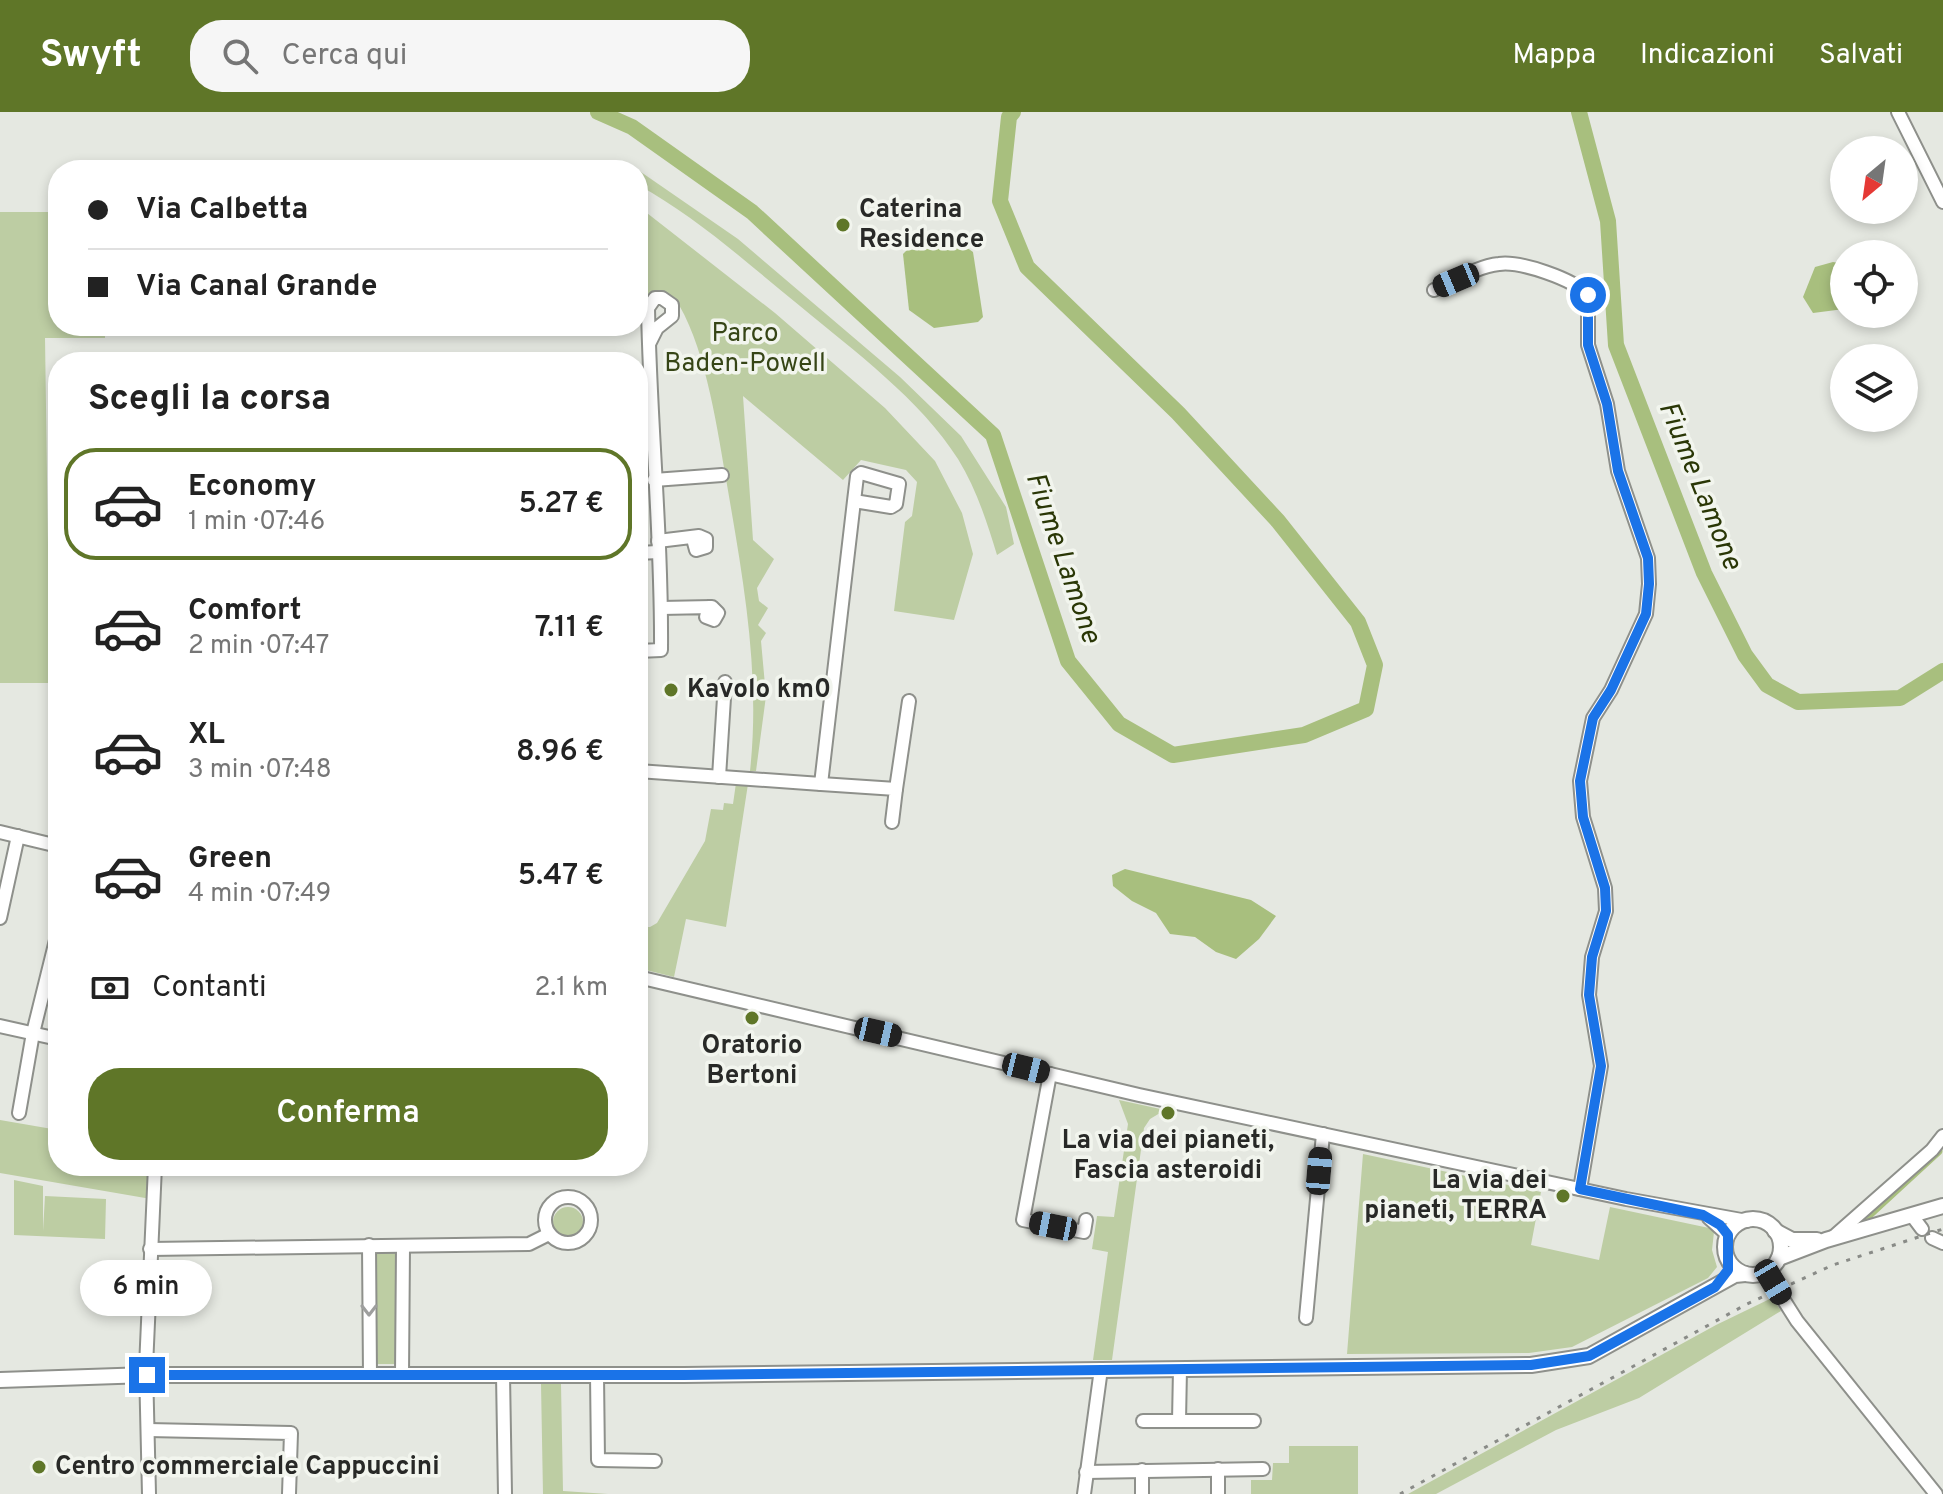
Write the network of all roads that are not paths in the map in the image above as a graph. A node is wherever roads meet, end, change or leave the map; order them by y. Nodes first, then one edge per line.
1 (1898, 112) edge
2 (1943, 202) edge
3 (1434, 290) dead end
4 (649, 344) junction
5 (648, 408) edge
6 (652, 408) junction
7 (722, 475) dead end
8 (654, 483) junction
9 (648, 484) edge
10 (854, 501) dead end
11 (693, 539) dead end
12 (658, 546) junction
13 (648, 550) edge
14 (709, 607) dead end
15 (661, 608) junction
16 (648, 651) edge
17 (725, 682) dead end
18 (909, 701) dead end
19 (648, 772) edge
20 (719, 777) junction
21 (821, 784) junction
22 (896, 789) junction
23 (892, 822) dead end
24 (0, 832) edge
25 (18, 836) junction
26 (48, 844) edge
27 (0, 918) edge
28 (48, 972) edge
29 (648, 979) edge
30 (0, 1026) edge
31 (33, 1033) junction
32 (48, 1037) edge
33 (1050, 1074) junction
34 (19, 1113) dead end
35 (1323, 1134) junction
36 (1943, 1136) edge
37 (154, 1176) edge
38 (1580, 1189) junction
39 (1943, 1206) edge
40 (1703, 1215) junction
41 (1747, 1221) junction
42 (1775, 1231) junction
43 (1084, 1232) dead end
44 (1927, 1232) edge
45 (549, 1234) dead end
46 (1728, 1235) junction
47 (1828, 1239) junction
48 (369, 1245) junction
49 (403, 1247) junction
50 (150, 1249) junction
51 (1727, 1256) junction
52 (1779, 1258) junction
53 (1766, 1272) junction
54 (1745, 1274) junction
55 (1715, 1287) junction
56 (1306, 1318) dead end
57 (1101, 1369) junction
58 (1180, 1369) junction
59 (147, 1375) junction
60 (370, 1375) junction
61 (402, 1375) junction
62 (503, 1375) junction
63 (597, 1375) junction
64 (0, 1380) edge
65 (1143, 1421) dead end
66 (1179, 1421) junction
67 (1254, 1421) dead end
68 (148, 1430) junction
69 (655, 1461) dead end
70 (1218, 1469) junction
71 (1263, 1469) dead end
72 (1142, 1470) junction
73 (1086, 1472) junction
74 (149, 1494) edge
75 (289, 1494) edge
76 (505, 1494) edge
77 (1084, 1494) edge
78 (1142, 1494) edge
79 (1218, 1494) edge
80 (1936, 1494) edge

1 - 2 street
3 - 38 street
4 - 4 street
4 - 6 street
5 - 6 street
6 - 8 street
7 - 8 street
8 - 9 street
8 - 12 street
10 - 21 street
11 - 12 street
12 - 13 street
12 - 15 street
14 - 15 street
15 - 16 street
17 - 20 street
18 - 22 street
19 - 20 street
20 - 21 street
21 - 22 street
22 - 23 street
24 - 25 street
25 - 26 street
25 - 27 street
28 - 31 street
29 - 33 street
30 - 31 street
31 - 32 street
31 - 34 street
33 - 35 street
33 - 43 street
35 - 38 street
35 - 56 street
36 - 47 street
37 - 50 street
38 - 40 street
39 - 44 main road
40 - 41 street
40 - 46 street
41 - 42 main road
41 - 46 main road
42 - 47 main road
42 - 52 main road
44 - 47 main road
45 - 49 street
46 - 51 main road
47 - 52 main road
48 - 49 street
48 - 50 street
48 -> 60 street
49 - 61 street
50 - 59 street
51 - 54 main road
51 - 55 main road
52 - 53 main road
53 - 54 main road
53 - 80 street
54 - 55 main road
55 - 58 main road
57 - 58 main road
57 - 63 main road
57 - 73 street
58 - 66 street
59 - 60 main road
59 - 64 main road
59 - 68 street
60 - 61 main road
61 - 62 main road
62 - 63 main road
62 - 76 street
63 - 69 street
65 - 66 street
66 - 67 street
68 - 74 street
68 - 75 street
70 - 71 street
70 - 72 street
70 - 79 street
72 - 73 street
72 - 78 street
73 - 77 street

